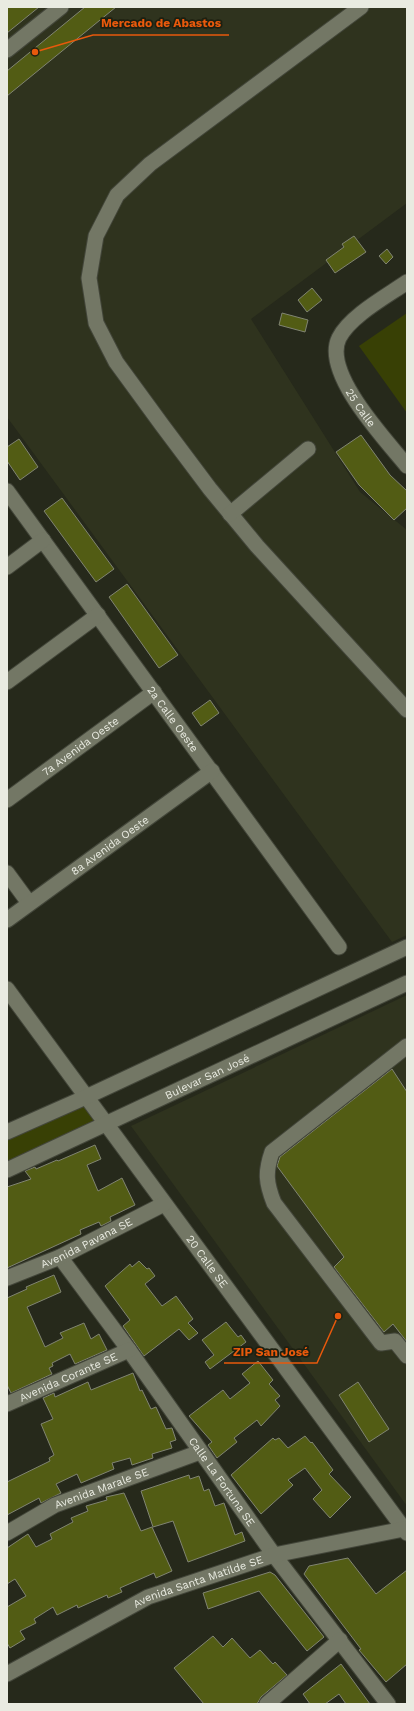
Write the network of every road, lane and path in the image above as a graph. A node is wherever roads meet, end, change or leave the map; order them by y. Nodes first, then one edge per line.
1 (61, 7) edge
2 (361, 7) edge
3 (7, 50) edge
4 (407, 282) edge
5 (308, 449) dead end
6 (407, 466) edge
7 (7, 491) edge
8 (230, 514) junction
9 (43, 540) junction
10 (7, 567) edge
11 (98, 615) junction
12 (7, 682) edge
13 (154, 692) junction
14 (407, 710) edge
15 (212, 771) junction
16 (7, 800) edge
17 (7, 873) edge
18 (29, 903) junction
19 (7, 920) edge
20 (407, 947) edge
21 (339, 948) dead end
22 (407, 983) edge
23 (7, 989) edge
24 (407, 1046) edge
25 (86, 1098) junction
26 (106, 1125) junction
27 (7, 1132) edge
28 (7, 1170) edge
29 (164, 1204) junction
30 (60, 1257) junction
31 (7, 1278) edge
32 (129, 1350) junction
33 (407, 1356) edge
34 (7, 1404) edge
35 (200, 1452) junction
36 (406, 1531) edge
37 (7, 1533) edge
38 (274, 1555) junction
39 (340, 1640) junction
40 (7, 1674) edge
41 (267, 1704) edge
42 (388, 1704) edge

1 - 3 street
2 - 8 street
4 - 6 street, 25 Calle
5 - 8 street
7 - 9 street, 2a Calle Oeste
8 - 14 street
9 - 10 street
9 - 11 street, 2a Calle Oeste
11 - 12 street
11 - 13 street, 2a Calle Oeste
13 - 15 street, 2a Calle Oeste
13 - 16 street, 7a Avenida Oeste
15 - 18 street, 8a Avenida Oeste
15 - 21 street, 2a Calle Oeste
17 - 18 street
18 - 19 street, 8a Avenida Oeste
20 - 25 street
22 - 26 street, Bulevar San José
23 - 25 street, 20 Calle SE
24 - 33 street
25 - 26 street, 20 Calle SE
25 - 27 street
26 - 28 street, Bulevar San José
26 - 29 street, 20 Calle SE
29 - 30 street, Avenida Pavana SE
29 - 36 street, 20 Calle SE
30 - 31 street, Avenida Pavana SE
30 - 32 street, Calle La Fortuna SE
32 - 34 street, Avenida Corante SE
32 - 35 street, Calle La Fortuna SE
35 - 37 street, Avenida Marale SE
35 - 38 street, Calle La Fortuna SE
36 - 38 street, Avenida Santa Matilde SE
38 - 39 street, Calle La Fortuna SE
38 - 40 street, Avenida Santa Matilde SE
39 - 41 street
39 - 42 street, Calle La Fortuna SE

